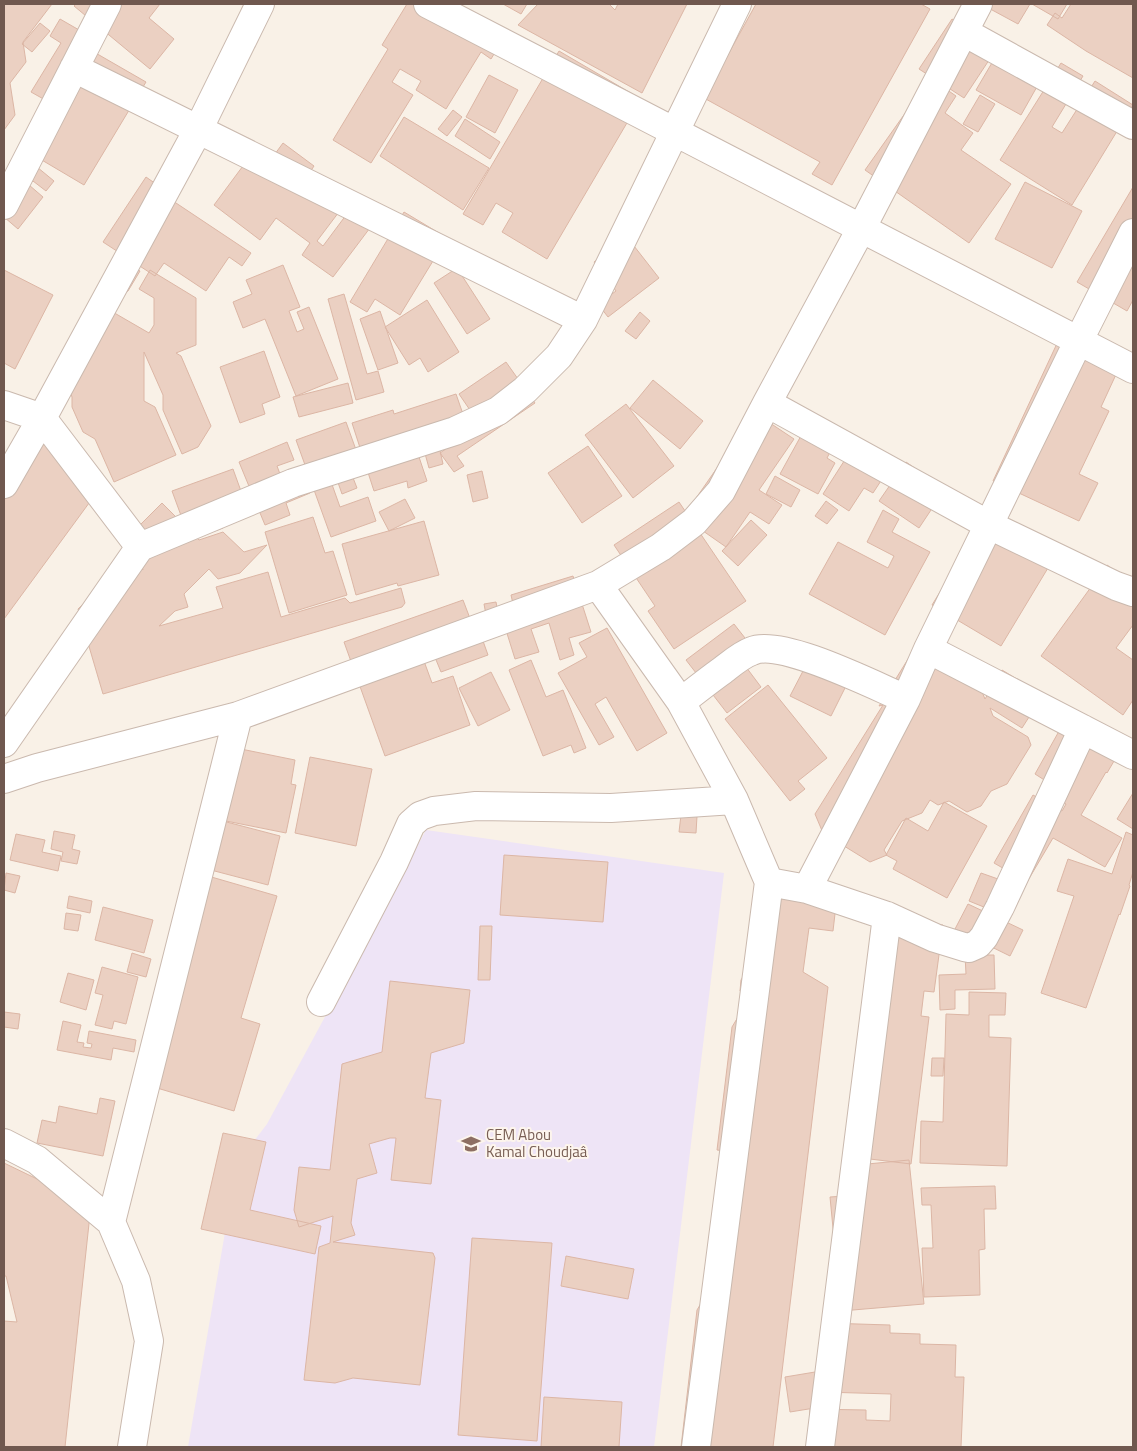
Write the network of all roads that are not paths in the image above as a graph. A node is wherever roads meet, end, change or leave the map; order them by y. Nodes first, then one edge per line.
1 (106, 4) edge
2 (260, 4) edge
3 (428, 4) edge
4 (737, 4) edge
5 (978, 4) edge
6 (964, 32) junction
7 (74, 68) junction
8 (1133, 125) edge
9 (198, 130) junction
10 (674, 131) junction
11 (4, 205) edge
12 (862, 230) junction
13 (1133, 233) edge
14 (582, 320) junction
15 (1079, 340) junction
16 (1133, 369) edge
17 (767, 403) junction
18 (4, 405) edge
19 (42, 418) junction
20 (4, 484) edge
21 (989, 525) junction
22 (140, 547) junction
23 (598, 585) junction
24 (1133, 592) edge
25 (928, 649) junction
26 (906, 699) junction
27 (681, 702) junction
28 (238, 716) junction
29 (1083, 729) junction
30 (4, 743) edge
31 (1133, 755) edge
32 (4, 779) edge
33 (734, 800) junction
34 (769, 882) junction
35 (807, 889) junction
36 (887, 916) junction
37 (321, 1002) dead end
38 (4, 1143) edge
39 (111, 1222) junction
40 (132, 1447) edge
41 (696, 1447) edge
42 (820, 1447) edge

1 - 7 street
2 - 9 street
3 - 10 street
4 - 10 street
5 - 6 street
6 - 8 street
6 - 12 street
7 - 9 street
7 - 11 street
9 - 14 street
9 - 19 street
10 - 12 street
10 - 14 street
12 - 15 street
12 - 17 street
13 - 15 street
14 - 22 street
15 - 16 street
15 - 21 street
17 - 21 street
17 - 23 street
18 - 19 street
19 - 20 street
19 - 22 street
21 - 24 street
21 - 25 street
22 - 30 street
23 - 27 street
23 - 28 street
25 - 26 street
25 - 29 street
26 - 27 street
26 - 35 street
27 - 33 street
28 - 32 street
28 - 39 street
29 - 31 street
29 - 36 street
33 - 34 street
33 - 37 street
34 - 35 street
34 - 41 street
35 - 36 street
36 - 42 street
38 - 39 street
39 - 40 street

